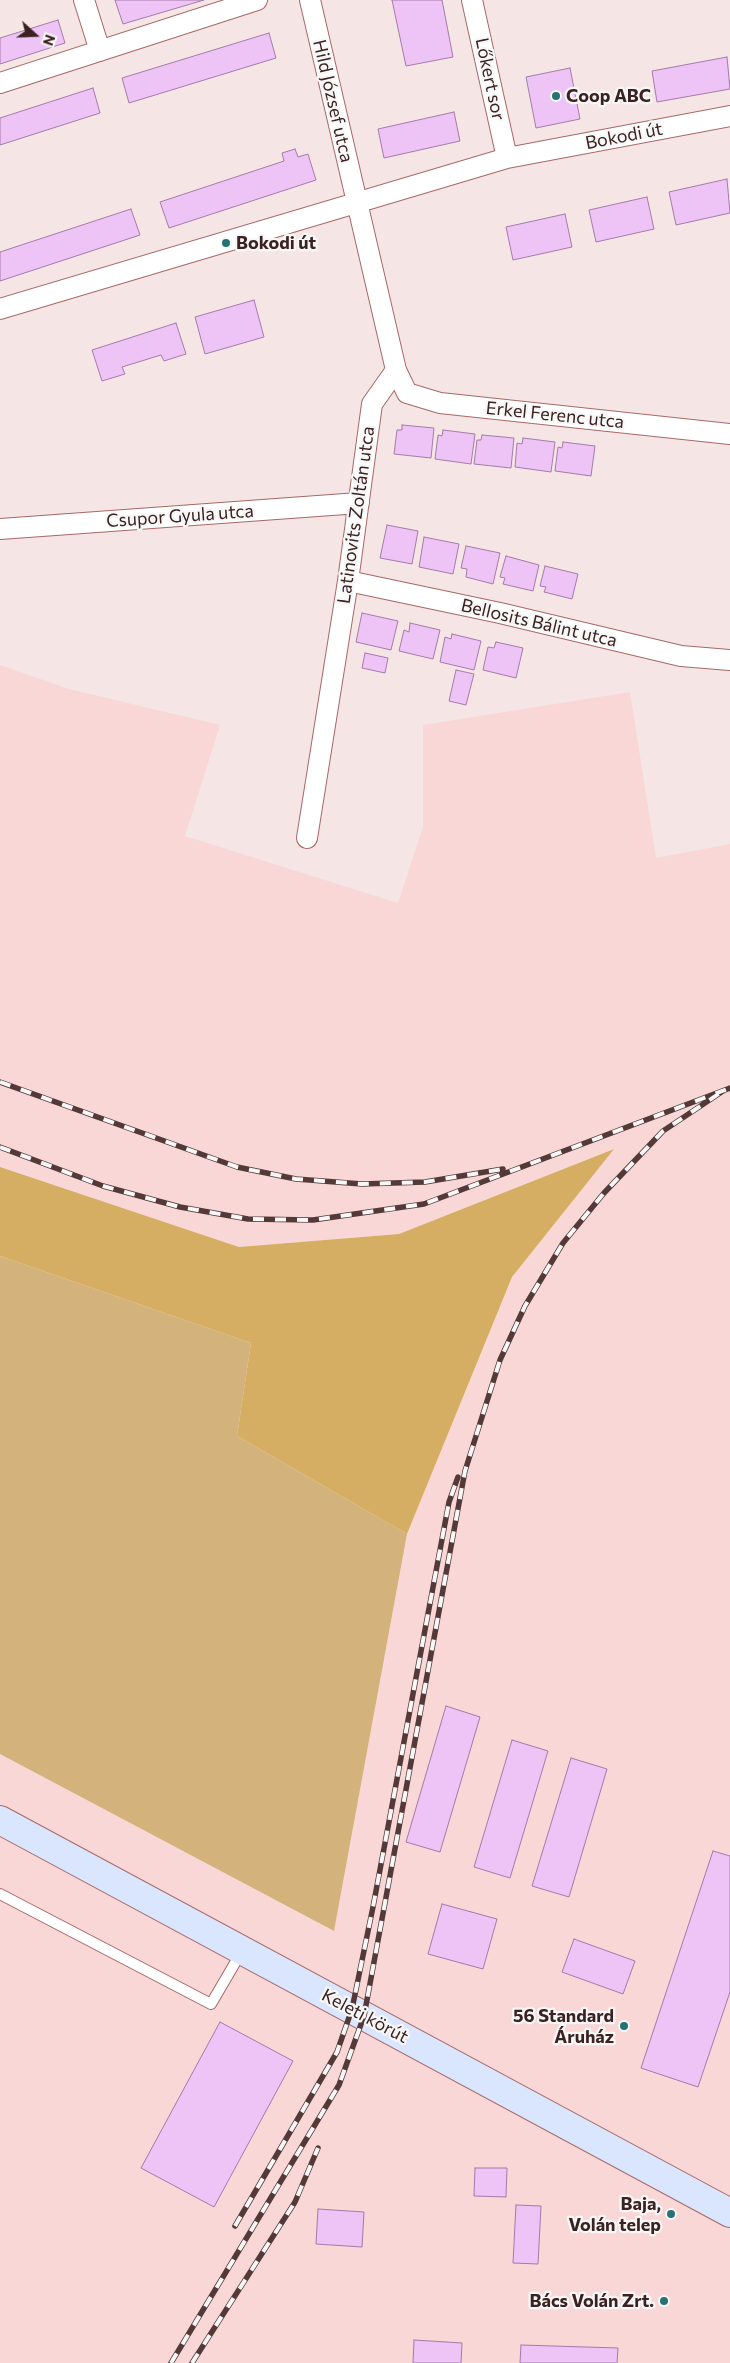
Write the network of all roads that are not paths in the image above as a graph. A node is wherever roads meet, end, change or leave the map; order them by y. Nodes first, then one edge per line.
1 (84, 0) edge
2 (257, 0) edge
3 (310, 0) edge
4 (472, 0) edge
5 (100, 51) junction
6 (0, 83) edge
7 (730, 116) edge
8 (507, 158) junction
9 (356, 202) junction
10 (0, 309) edge
11 (396, 370) junction
12 (730, 434) edge
13 (360, 503) junction
14 (0, 529) edge
15 (348, 581) junction
16 (730, 660) edge
17 (307, 838) dead end
18 (0, 1820) edge
19 (0, 1894) edge
20 (242, 1950) junction
21 (730, 2213) edge

1 - 5 street
2 - 5 street
3 - 9 street, Hild József utca
4 - 8 street, Lőkert sor
5 - 6 street
7 - 8 street, Bokodi út
8 - 9 street, Bokodi út
9 - 10 street, Bokodi út
9 - 11 street
11 - 12 street, Erkel Ferenc utca
11 - 13 street, Latinovits Zoltán utca
13 - 14 street, Csupor Gyula utca
13 - 15 street, Latinovits Zoltán utca
15 - 16 street, Bellosits Bálint utca
15 - 17 street, Latinovits Zoltán utca
18 - 20 main road, Keleti körút
19 - 20 lane
20 - 21 main road, Keleti körút

